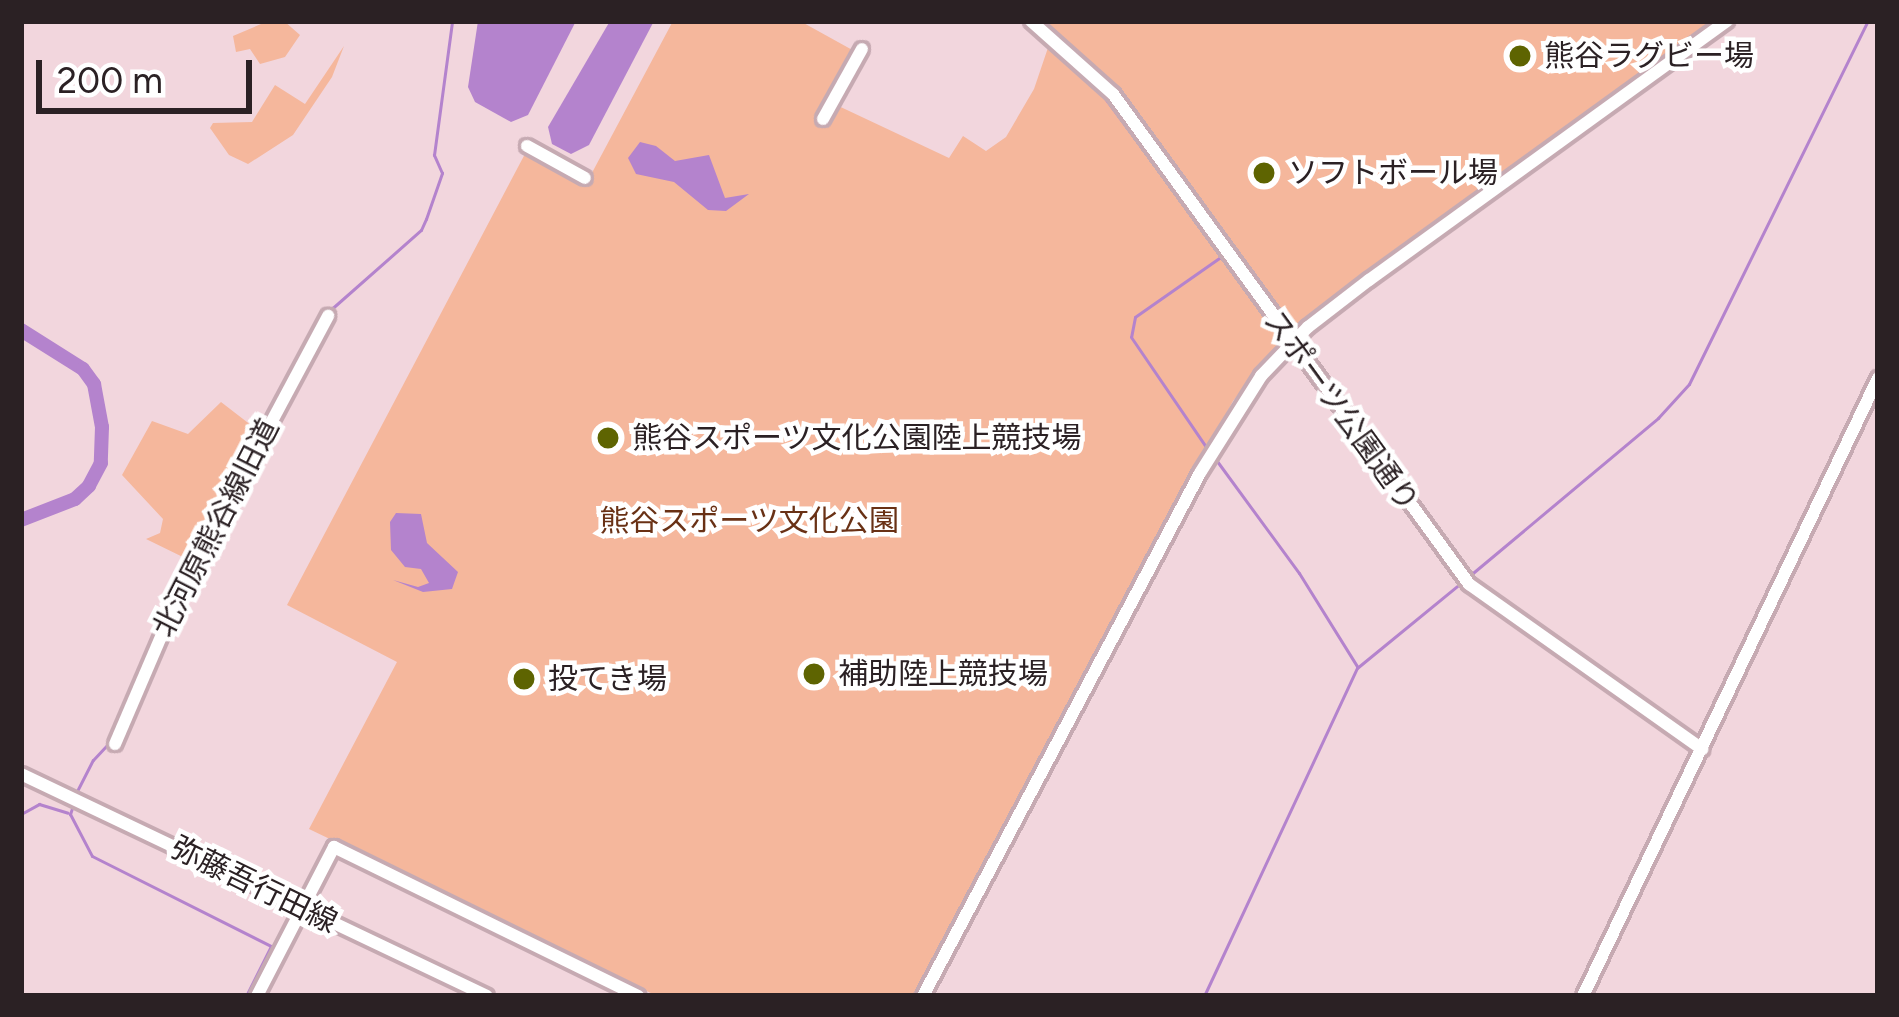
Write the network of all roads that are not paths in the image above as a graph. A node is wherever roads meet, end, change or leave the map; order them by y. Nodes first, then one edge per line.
1 (1030, 21) edge
2 (1727, 21) edge
3 (862, 49) dead end
4 (823, 119) dead end
5 (527, 146) dead end
6 (585, 178) dead end
7 (328, 316) dead end
8 (1291, 344) junction
9 (1878, 378) edge
10 (115, 744) dead end
11 (1702, 749) junction
12 (21, 774) edge
13 (300, 908) junction
14 (257, 996) edge
15 (487, 996) edge
16 (638, 996) edge
17 (922, 996) edge
18 (1583, 996) edge

1 - 8 street, スポーツ公園通り
2 - 8 street
3 - 4 street
5 - 6 street
7 - 10 street, 北河原熊谷線旧道
8 - 11 street, スポーツ公園通り
8 - 17 street
9 - 11 street
11 - 18 street
12 - 13 street, 弥藤吾行田線
13 - 14 street
13 - 15 street, 弥藤吾行田線
13 - 16 street

